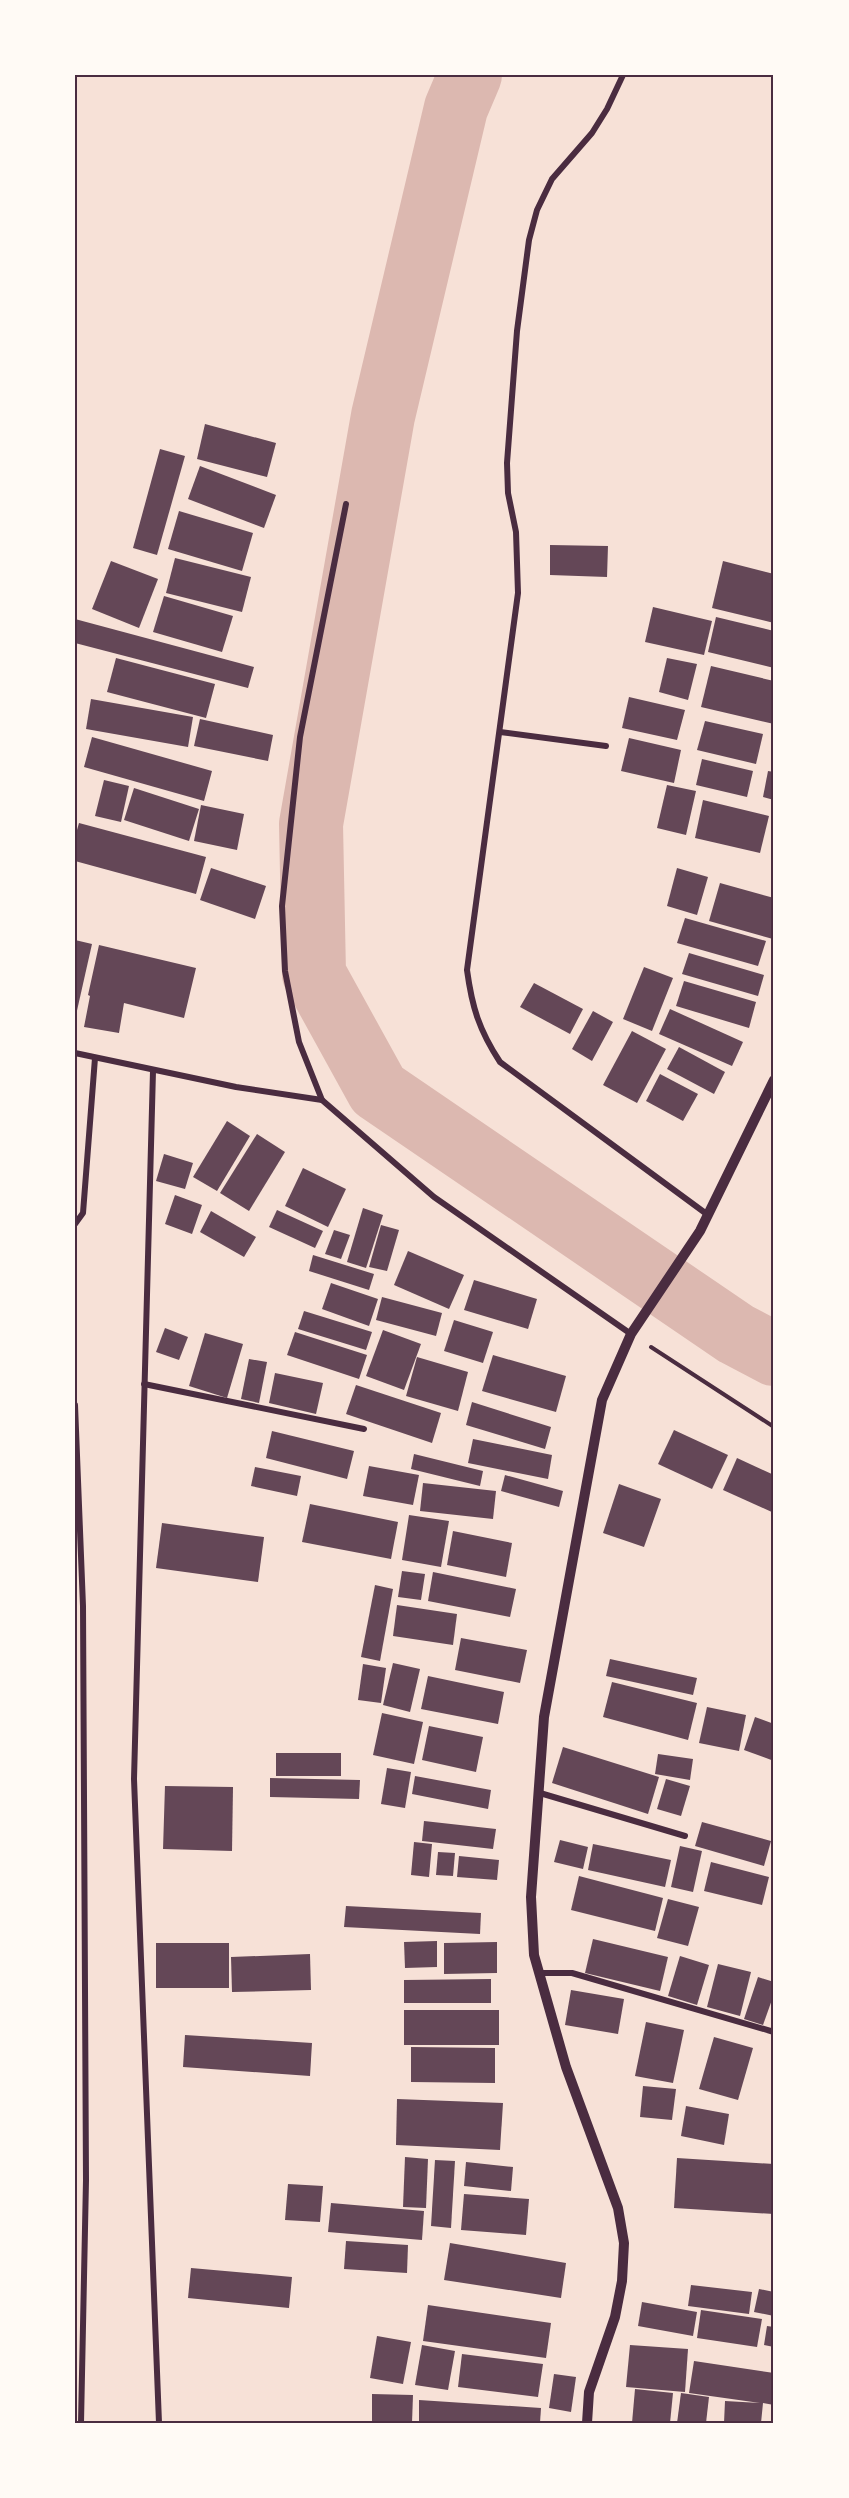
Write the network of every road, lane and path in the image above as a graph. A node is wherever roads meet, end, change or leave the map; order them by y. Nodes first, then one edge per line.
1 (623, 75) edge
2 (346, 504) dead end
3 (501, 732) junction
4 (606, 746) dead end
5 (75, 1053) edge
6 (95, 1058) junction
7 (153, 1071) junction
8 (774, 1080) edge
9 (322, 1100) junction
10 (708, 1215) junction
11 (75, 1224) edge
12 (631, 1334) junction
13 (144, 1384) junction
14 (75, 1405) edge
15 (774, 1426) edge
16 (364, 1429) dead end
17 (75, 1605) edge
18 (83, 1606) junction
19 (79, 1675) edge
20 (540, 1793) junction
21 (685, 1836) dead end
22 (539, 1973) junction
23 (774, 2032) edge
24 (81, 2423) edge
25 (159, 2423) edge
26 (587, 2423) edge

1 - 3 street
2 - 9 street
3 - 4 street
3 - 10 street
5 - 6 street
6 - 7 street
6 - 11 street
7 - 9 street
7 - 13 street
8 - 10 street
9 - 12 street
10 - 12 street
12 - 15 path
12 - 20 street
13 - 16 street
13 - 25 street
14 - 18 street
17 - 18 street
18 - 19 street
19 - 24 street
20 - 21 street
20 - 22 street
22 - 23 street
22 - 26 street

